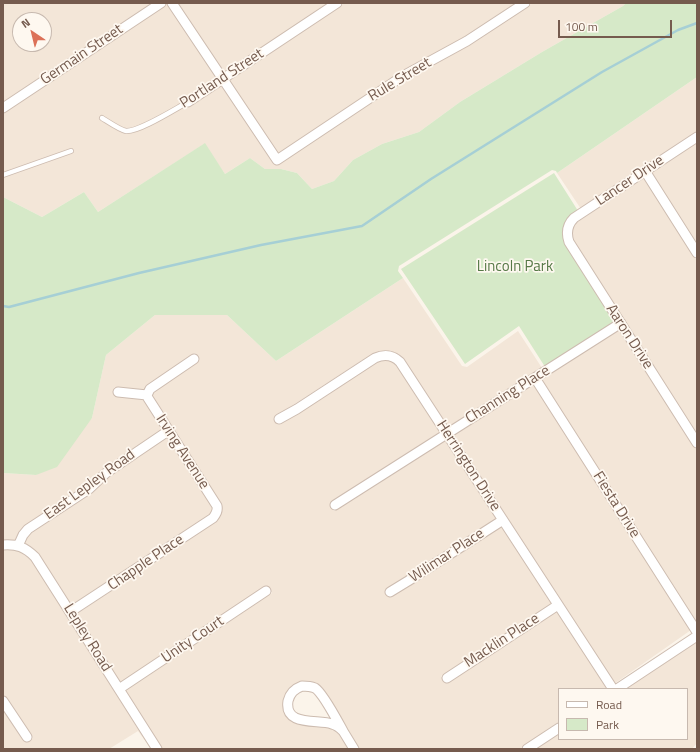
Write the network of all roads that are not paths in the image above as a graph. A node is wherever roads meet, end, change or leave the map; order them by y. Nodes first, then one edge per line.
1 (161, 3) edge
2 (172, 3) edge
3 (337, 3) edge
4 (525, 3) edge
5 (223, 79) junction
6 (188, 102) joint
7 (3, 108) edge
8 (102, 118) dead end
9 (697, 137) edge
10 (71, 151) dead end
11 (645, 171) junction
12 (3, 175) edge
13 (568, 229) joint
14 (697, 253) edge
15 (621, 323) junction
16 (194, 359) dead end
17 (535, 378) junction
18 (118, 392) dead end
19 (147, 395) junction
20 (279, 419) dead end
21 (168, 431) junction
22 (447, 434) junction
23 (697, 443) edge
24 (335, 505) dead end
25 (217, 510) joint
26 (503, 520) junction
27 (3, 545) edge
28 (18, 546) junction
29 (266, 592) dead end
30 (390, 592) dead end
31 (558, 605) junction
32 (70, 612) junction
33 (697, 632) edge
34 (697, 636) edge
35 (446, 678) dead end
36 (612, 688) edge
37 (619, 688) edge
38 (119, 689) junction
39 (3, 701) edge
40 (558, 729) edge
41 (343, 731) junction
42 (27, 737) dead end
43 (157, 749) edge
44 (354, 749) edge
45 (527, 749) edge

1 - 7 street, Germain Street
2 - 5 street
3 - 5 street, Portland Street
4 - 5 street, Rule Street
5 - 6 street, Portland Street
6 - 8 lane, Portland Street
9 - 11 street, Lancer Drive
10 - 12 lane
11 - 13 street, Lancer Drive
11 - 14 street
13 - 15 street, Aaron Drive
15 - 17 street, Channing Place
15 - 23 street, Aaron Drive
16 - 19 street
17 - 22 street, Channing Place
17 - 33 street, Fiesta Drive
18 - 19 street
19 - 21 street, Irving Avenue
20 - 22 street, Herrington Drive
21 - 25 street, Irving Avenue
21 - 28 street, East Lepley Road
22 - 24 street, Channing Place
22 - 26 street, Herrington Drive
25 - 32 street, Chapple Place
26 - 30 street, Wilimar Place
26 - 31 street, Herrington Drive
27 - 28 street, Lepley Road
28 - 32 street, Lepley Road
29 - 38 street, Unity Court
31 - 35 street, Macklin Place
31 - 36 street, Herrington Drive
32 - 38 street, Lepley Road
34 - 37 street
38 - 43 street, Lepley Road
39 - 42 street
40 - 45 street
41 - 41 street
41 - 44 street

